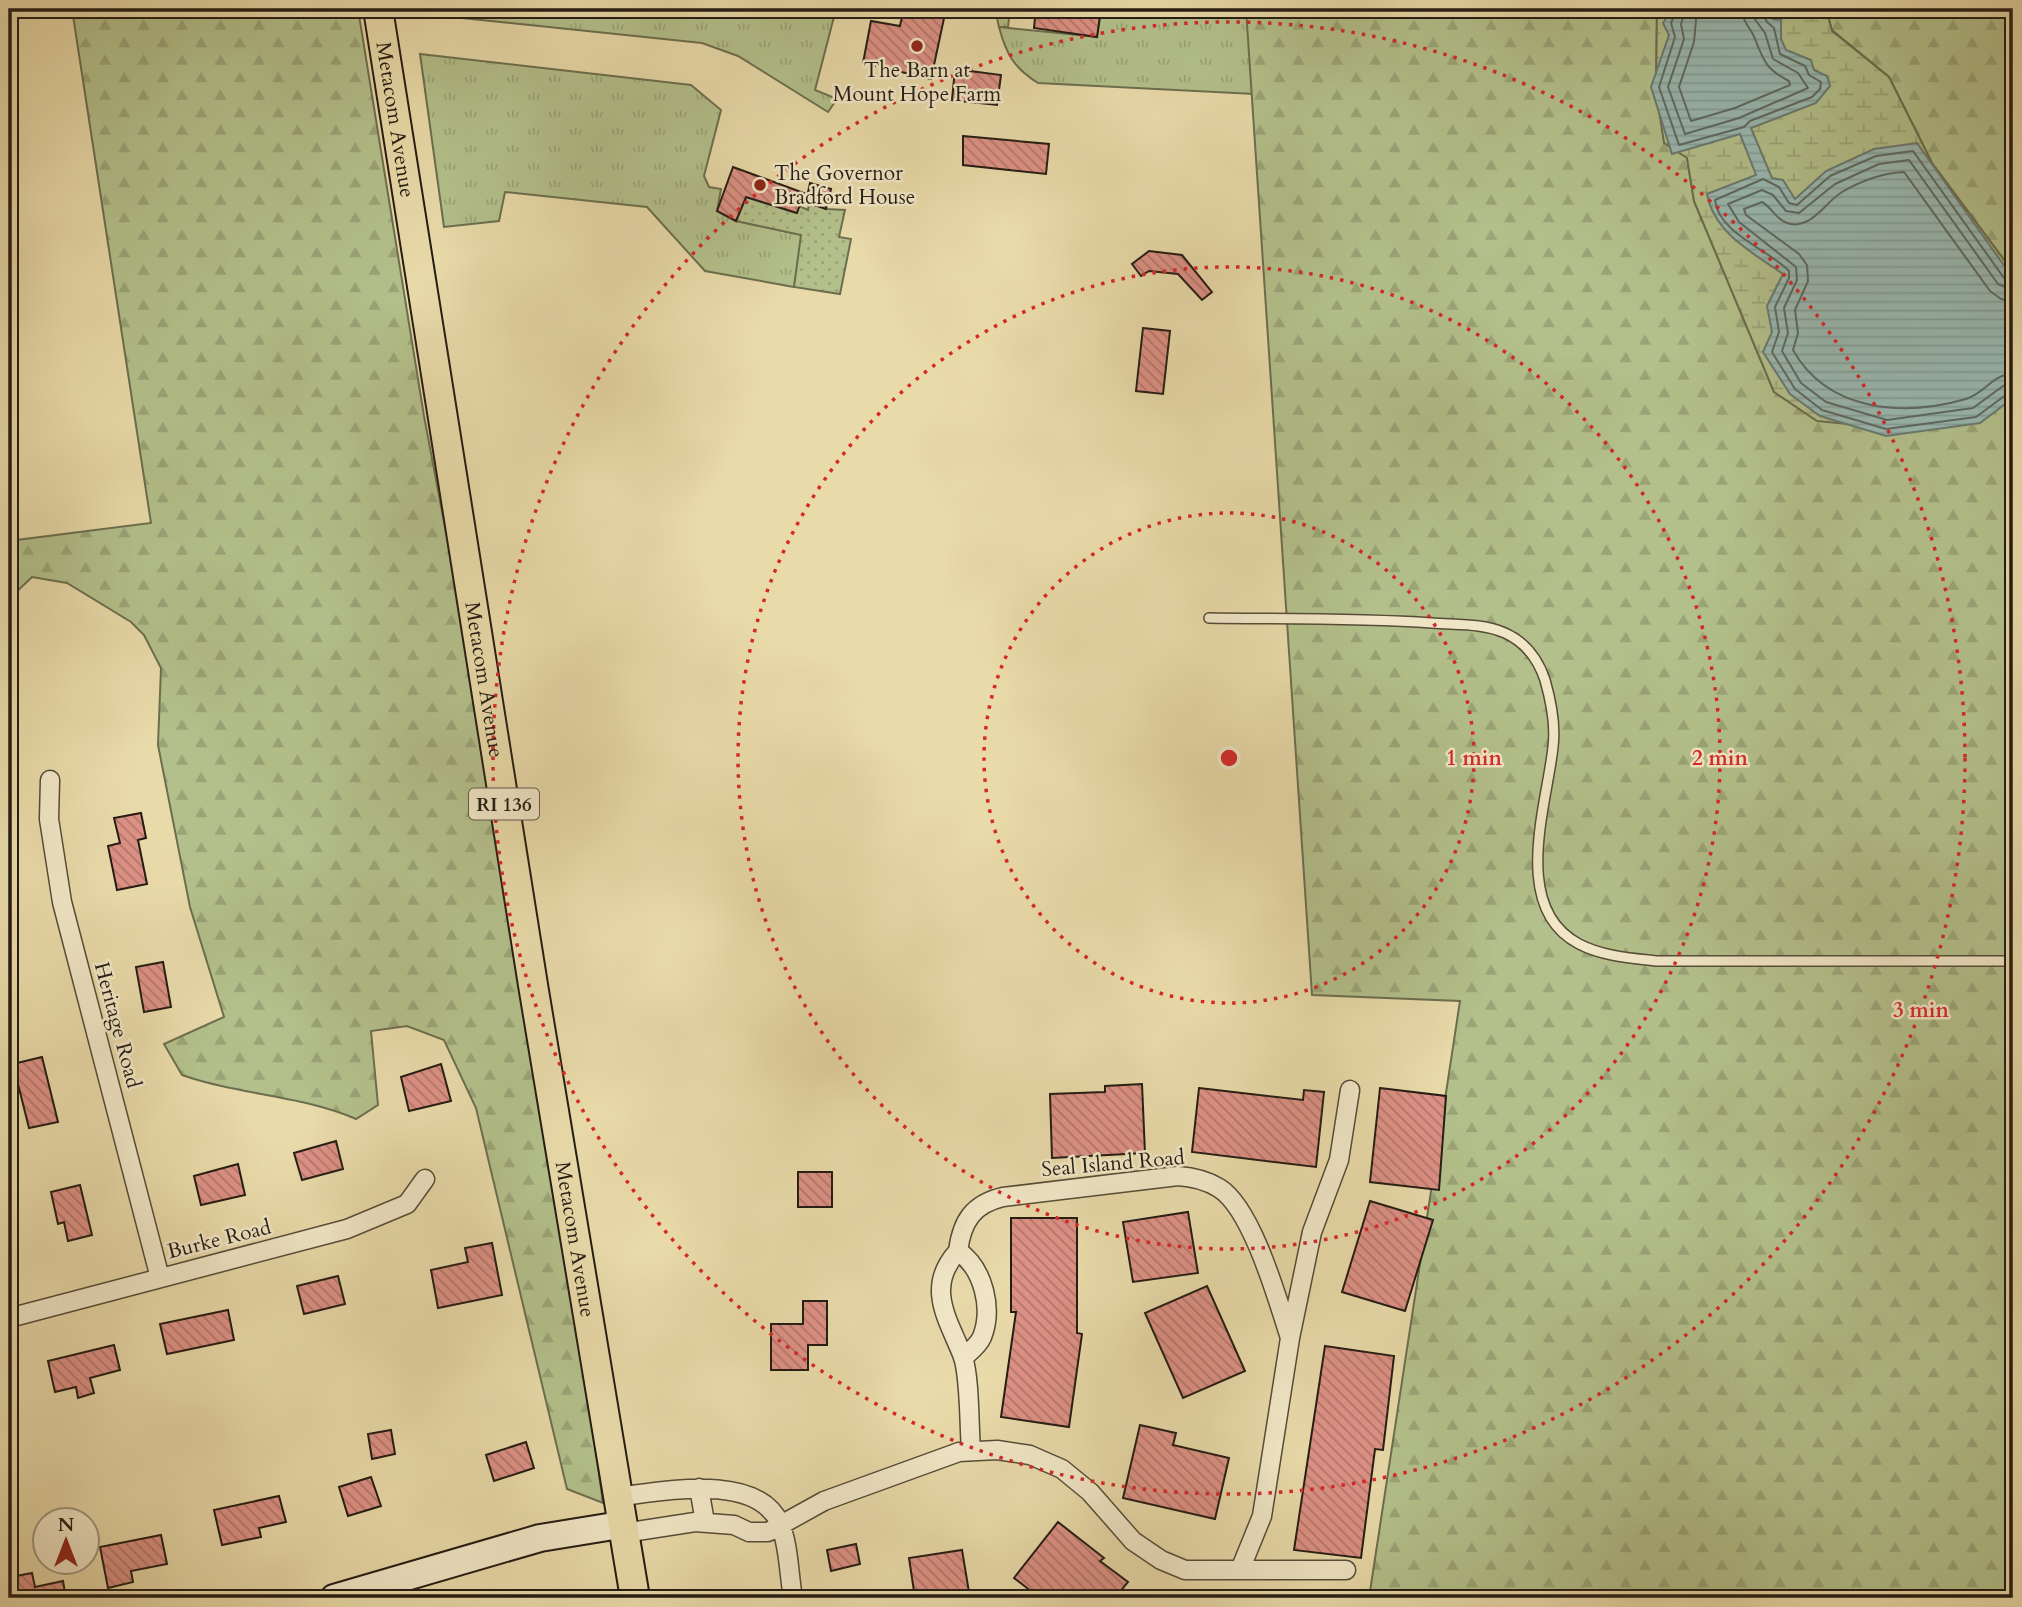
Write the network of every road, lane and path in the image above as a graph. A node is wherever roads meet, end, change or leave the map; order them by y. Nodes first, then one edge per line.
1 (378, 9) edge
2 (1209, 618) dead end
3 (50, 780) dead end
4 (2013, 961) edge
5 (1350, 1090) dead end
6 (425, 1179) dead end
7 (958, 1251) junction
8 (160, 1278) junction
9 (9, 1318) edge
10 (1290, 1338) junction
11 (963, 1358) junction
12 (971, 1450) junction
13 (699, 1488) junction
14 (616, 1497) junction
15 (705, 1522) junction
16 (781, 1527) junction
17 (622, 1529) junction
18 (1240, 1570) junction
19 (1346, 1570) dead end
20 (334, 1598) edge
21 (635, 1598) edge
22 (793, 1598) edge

1 - 14 main road, Metacom Avenue / RI 136
2 - 4 lane
3 - 8 street, Heritage Road
5 - 10 street, Seal Island Road
6 - 8 street, Burke Road
7 - 10 street, Seal Island Road
7 - 11 street, Seal Island Road
7 - 11 street
8 - 9 street, Burke Road
10 - 18 street, Seal Island Road
11 - 12 street, Seal Island Road
12 - 16 street
12 - 18 street
13 - 14 street
13 - 15 street
13 - 16 street
14 - 17 main road, Metacom Avenue / RI 136
15 - 16 street
15 - 17 street
16 - 22 street
17 - 20 street
17 - 21 main road, Metacom Avenue / RI 136
18 - 19 street

